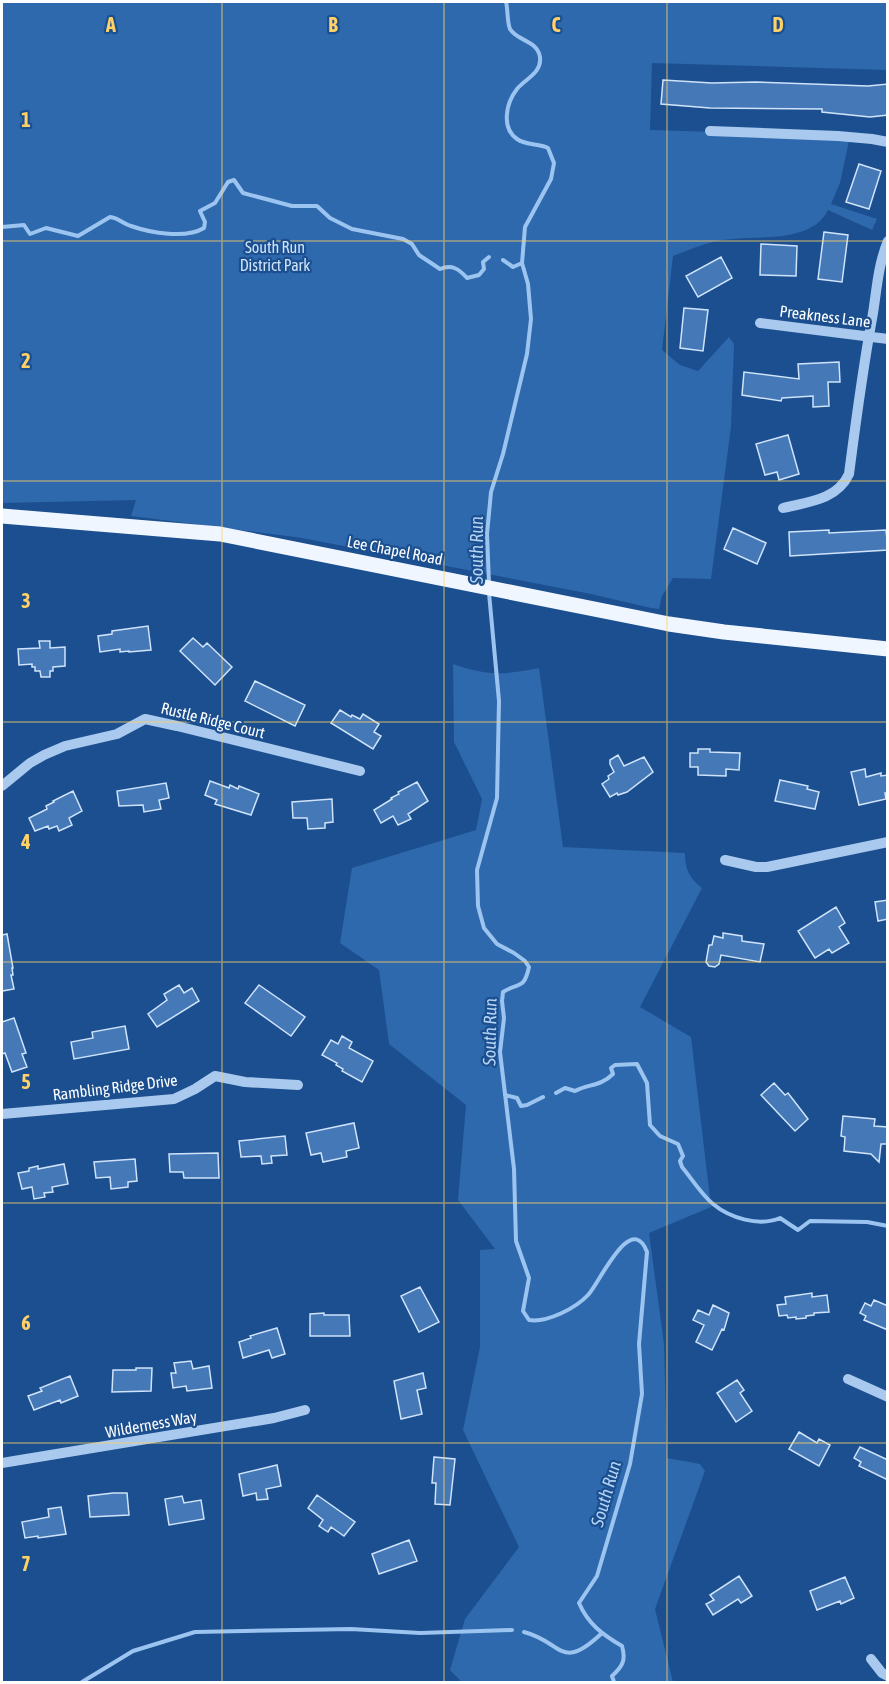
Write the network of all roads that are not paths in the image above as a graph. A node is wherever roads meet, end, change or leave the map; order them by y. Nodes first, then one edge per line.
1 (710, 131) dead end
2 (888, 142) edge
3 (888, 241) edge
4 (760, 323) dead end
5 (868, 336) junction
6 (888, 339) edge
7 (783, 508) dead end
8 (2, 516) edge
9 (888, 649) edge
10 (360, 771) dead end
11 (2, 786) edge
12 (888, 842) edge
13 (725, 860) dead end
14 (298, 1085) dead end
15 (2, 1114) edge
16 (848, 1379) dead end
17 (888, 1397) edge
18 (305, 1410) dead end
19 (2, 1463) edge
20 (870, 1659) dead end
21 (888, 1676) edge

1 - 2 street
3 - 5 street
4 - 5 street, Preakness Lane
5 - 6 street, Preakness Lane
5 - 7 street
8 - 9 main road, Lee Chapel Road
10 - 11 street, Rustle Ridge Court
12 - 13 street
14 - 15 street, Rambling Ridge Drive
16 - 17 street
18 - 19 street, Wilderness Way
20 - 21 street

